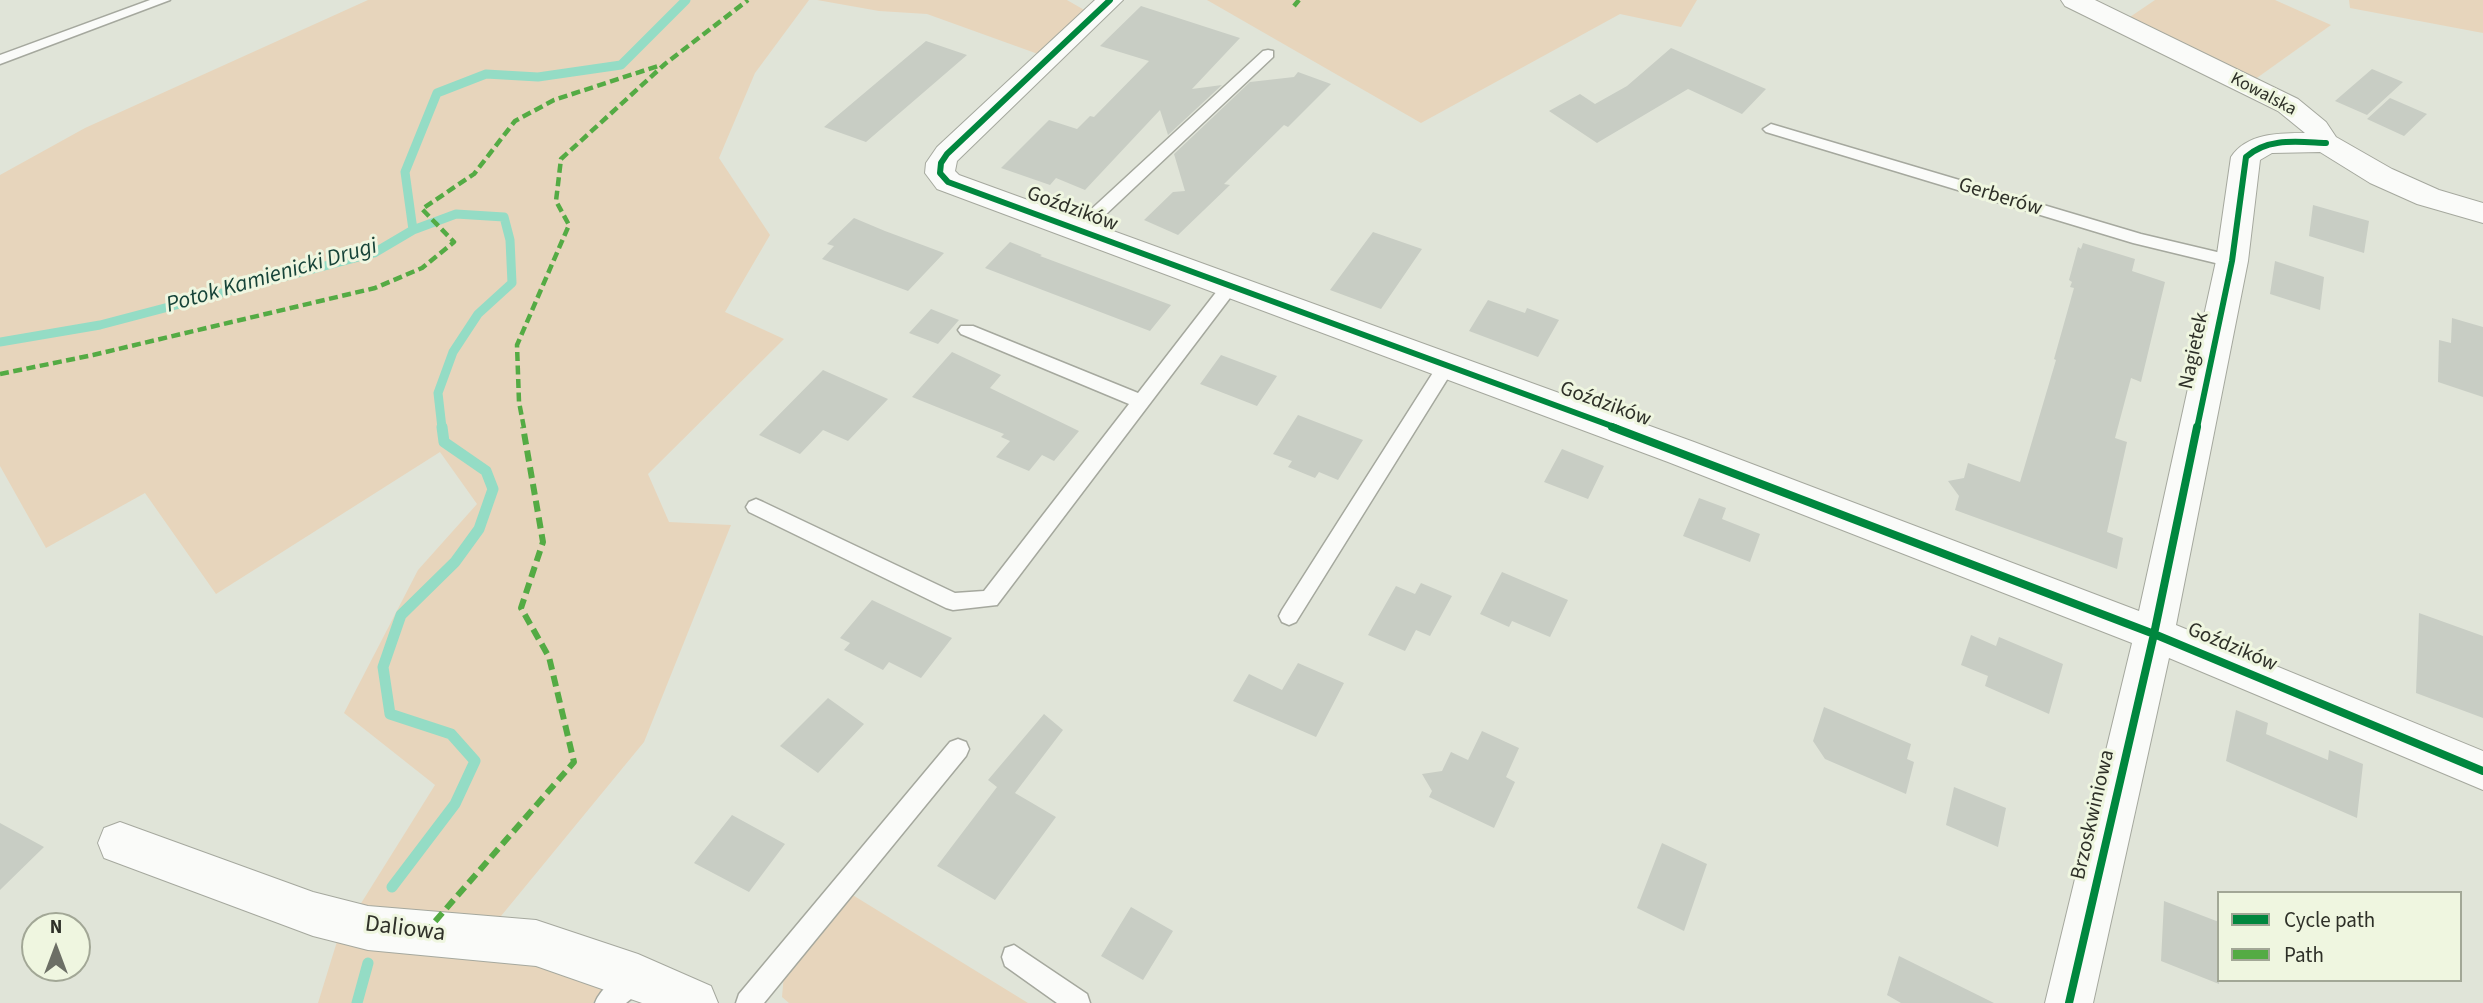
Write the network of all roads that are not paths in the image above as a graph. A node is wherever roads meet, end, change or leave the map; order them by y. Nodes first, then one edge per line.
1 (163, 0) edge
2 (1110, 0) edge
3 (2074, 0) edge
4 (1269, 54) dead end
5 (0, 60) edge
6 (1771, 129) dead end
7 (2326, 144) junction
8 (2483, 213) edge
9 (1079, 230) junction
10 (2232, 261) junction
11 (1230, 286) junction
12 (967, 330) dead end
13 (1447, 365) junction
14 (1142, 402) junction
15 (756, 507) dead end
16 (1289, 616) dead end
17 (2154, 634) junction
18 (958, 749) dead end
19 (2483, 771) edge
20 (120, 843) dead end
21 (1014, 957) dead end
22 (622, 990) edge
23 (694, 1003) edge
24 (748, 1003) edge
25 (1078, 1003) edge
26 (2068, 1003) edge

1 - 5 lane
2 - 9 street, Goździków
3 - 7 street, Kowalska
4 - 9 lane
6 - 10 lane, Gerberów
7 - 8 street, Kowalska
7 - 10 street, Nagietek
9 - 11 street, Goździków
10 - 17 street, Nagietek
11 - 13 street, Goździków
11 - 14 lane
12 - 14 lane
13 - 16 lane
13 - 17 street, Goździków
14 - 15 lane
17 - 19 street, Goździków
17 - 26 street, Brzoskwiniowa
18 - 24 lane
20 - 22 street, Daliowa
21 - 25 lane
22 - 23 street, Daliowa

